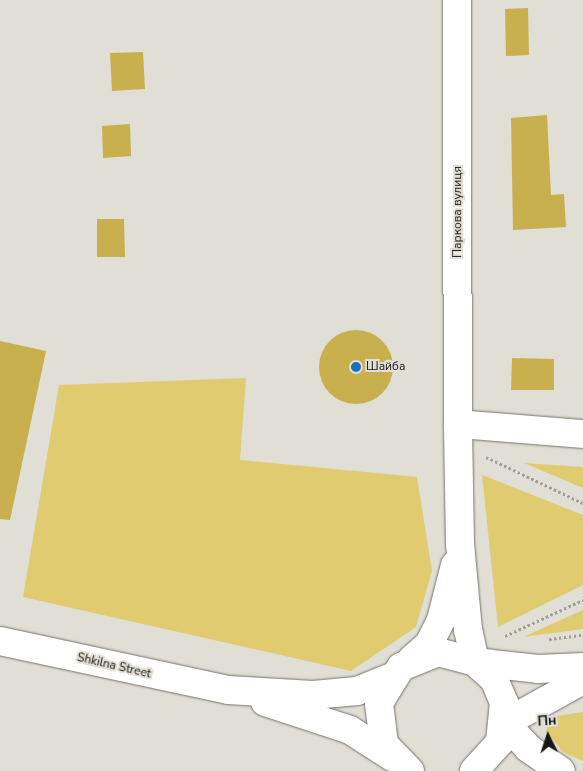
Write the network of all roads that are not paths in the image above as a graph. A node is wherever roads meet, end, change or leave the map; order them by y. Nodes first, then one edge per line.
1 (457, 0) edge
2 (458, 424) junction
3 (583, 434) edge
4 (460, 544) junction
5 (0, 641) edge
6 (412, 659) junction
7 (475, 662) junction
8 (583, 666) edge
9 (391, 677) junction
10 (583, 680) edge
11 (228, 690) junction
12 (505, 723) junction
13 (400, 766) edge
14 (474, 771) edge
15 (561, 771) edge

1 - 2 main road, Паркова вулиця
2 - 3 main road
2 - 4 main road, Паркова вулиця
4 - 6 main road
4 - 7 main road
5 - 11 main road, Shkilna Street
6 - 7 main road
6 - 9 main road
7 - 8 main road
7 - 12 main road
9 - 11 main road, Shkilna Street
9 - 13 main road
10 - 12 main road
11 - 13 main road, Shkilna Street
12 - 14 main road
12 - 15 main road

